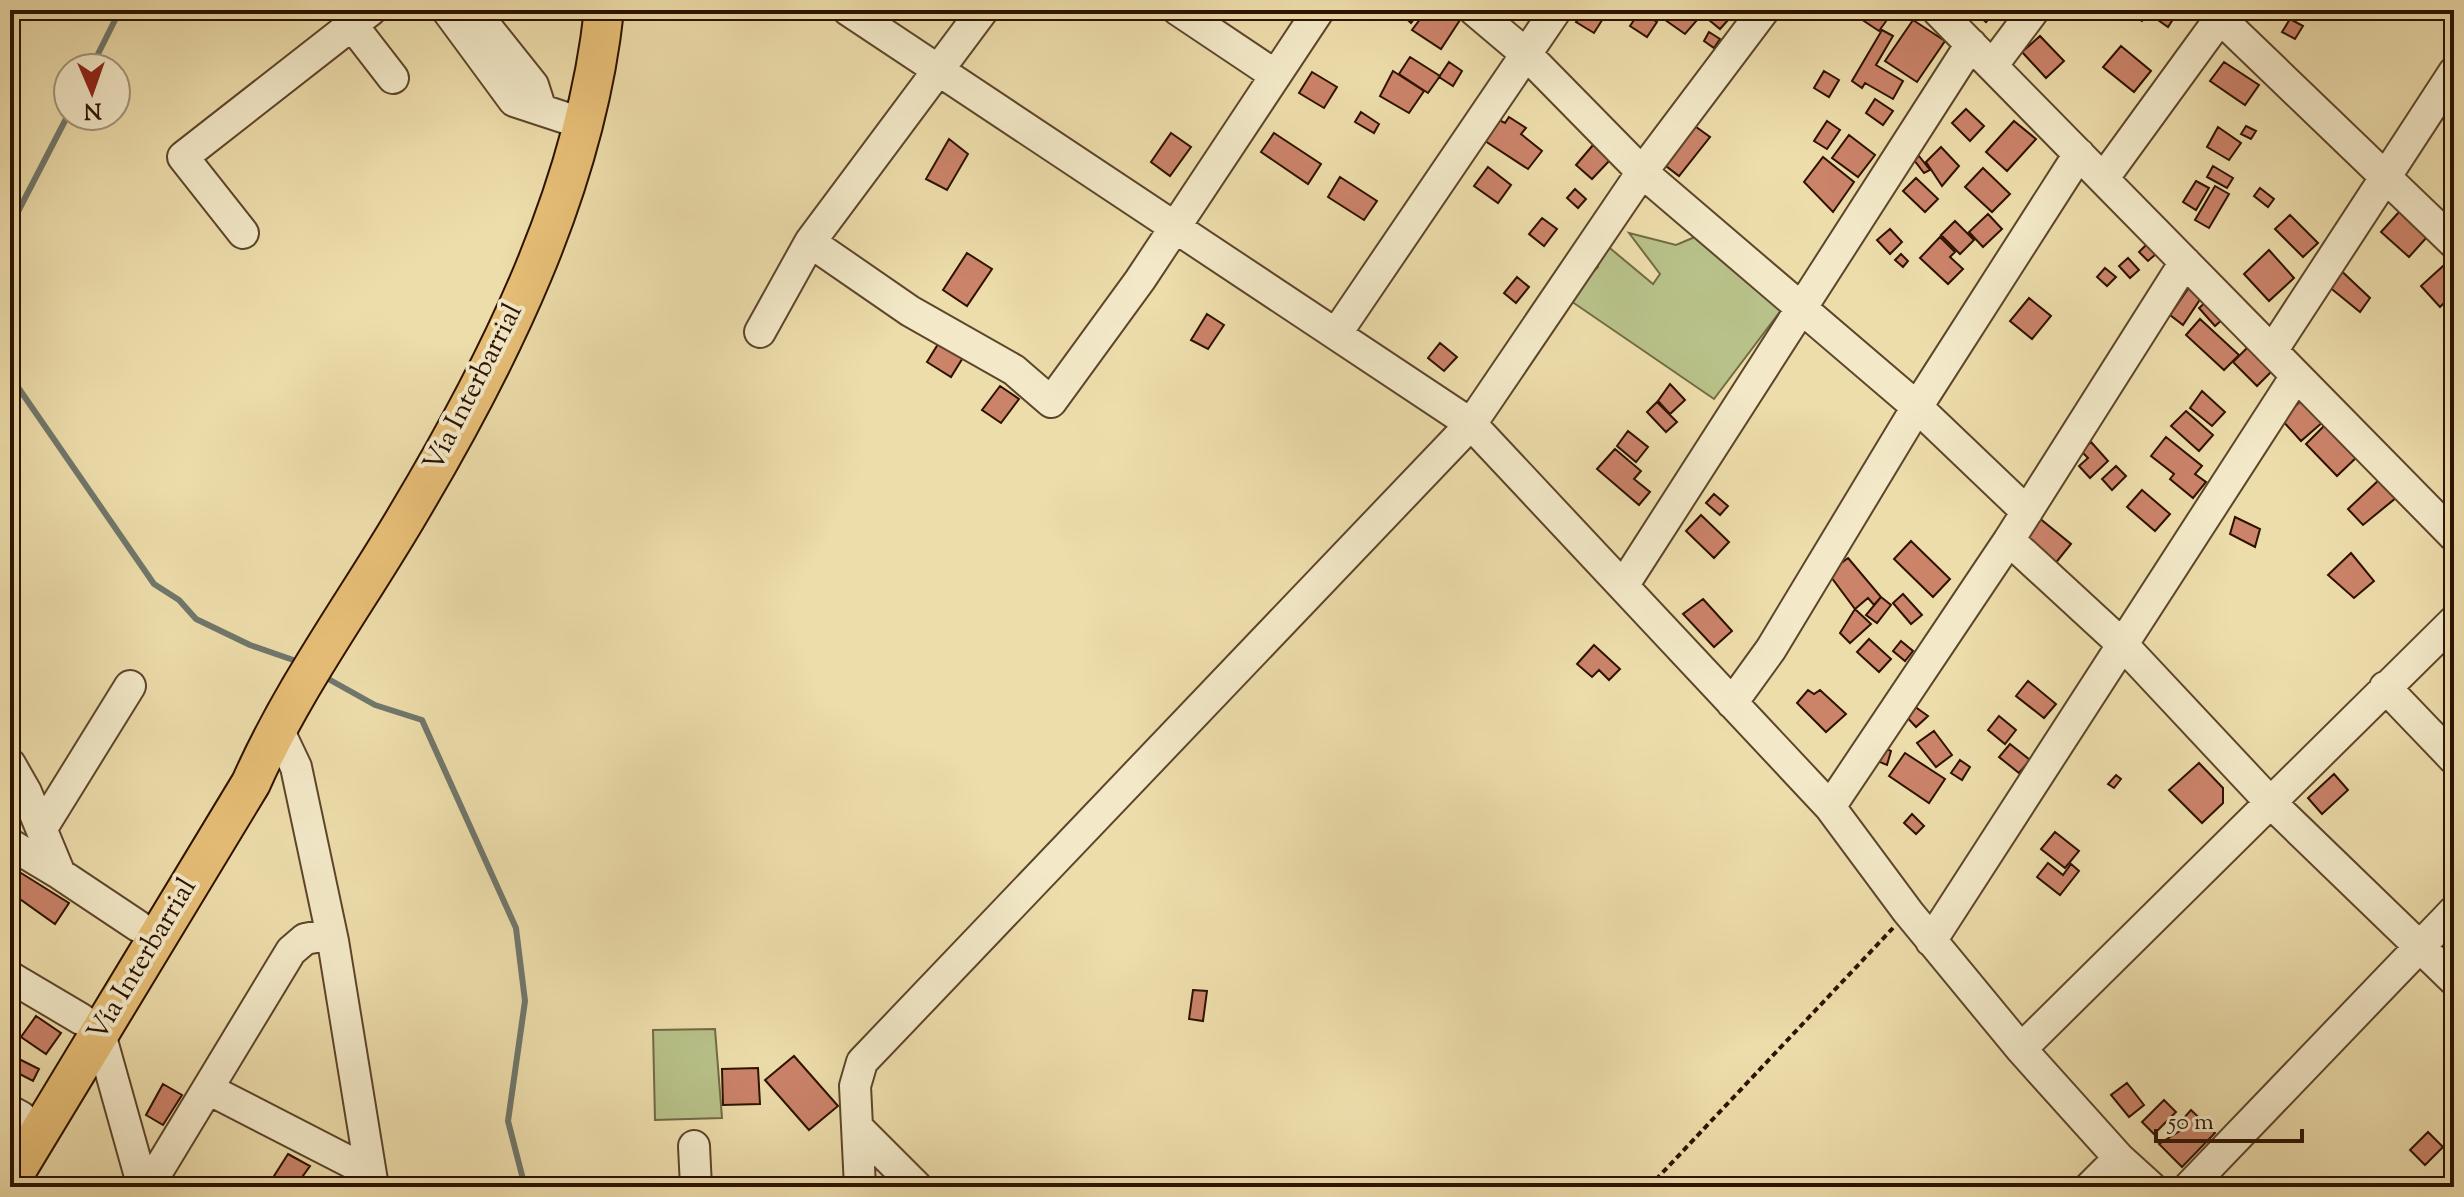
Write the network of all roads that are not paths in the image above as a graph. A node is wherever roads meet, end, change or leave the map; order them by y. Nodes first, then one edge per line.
1 (447, 10) edge
2 (473, 10) edge
3 (604, 10) edge
4 (848, 10) edge
5 (983, 10) edge
6 (1178, 10) edge
7 (1319, 10) edge
8 (1474, 10) edge
9 (1556, 10) edge
10 (1764, 10) edge
11 (1937, 10) edge
12 (2034, 10) edge
13 (2223, 14) edge
14 (362, 18) edge
15 (1971, 44) junction
16 (1526, 54) junction
17 (1992, 66) junction
18 (941, 71) junction
19 (2454, 72) edge
20 (1275, 75) junction
21 (393, 78) dead end
22 (541, 110) junction
23 (584, 124) junction
24 (2079, 154) junction
25 (1642, 172) junction
26 (2385, 177) junction
27 (2103, 179) junction
28 (1175, 225) junction
29 (243, 233) dead end
30 (810, 242) junction
31 (2454, 243) edge
32 (2185, 262) junction
33 (1803, 308) junction
34 (760, 332) dead end
35 (1336, 334) junction
36 (2272, 351) junction
37 (2296, 376) junction
38 (1917, 407) junction
39 (1471, 424) junction
40 (2027, 512) junction
41 (2454, 536) edge
42 (2009, 540) junction
43 (1623, 586) junction
44 (2454, 621) edge
45 (2123, 645) junction
46 (130, 686) dead end
47 (2385, 687) junction
48 (1732, 703) junction
49 (278, 726) junction
50 (2454, 759) edge
51 (10, 764) edge
52 (2271, 803) junction
53 (1830, 807) junction
54 (42, 828) junction
55 (10, 844) edge
56 (60, 874) junction
57 (2454, 911) edge
58 (138, 926) junction
59 (331, 934) junction
60 (1931, 941) junction
61 (2418, 945) junction
62 (10, 977) edge
63 (2454, 980) edge
64 (90, 1025) junction
65 (2021, 1049) junction
66 (208, 1089) junction
67 (14, 1121) edge
68 (859, 1129) junction
69 (694, 1146) dead end
70 (2119, 1158) junction
71 (370, 1176) edge
72 (10, 1181) edge
73 (146, 1187) edge
74 (696, 1187) edge
75 (860, 1187) edge
76 (917, 1187) edge
77 (2090, 1187) edge
78 (2151, 1187) edge
79 (2189, 1187) edge

1 - 22 street
2 - 22 street
3 - 23 main road, Vía Interbarrial
4 - 18 street
5 - 18 street
6 - 20 street
7 - 20 street
8 - 16 street
9 - 16 street
10 - 25 street
11 - 15 street
12 - 17 street
13 - 26 street
13 - 27 street
14 - 21 street
14 - 29 street
15 - 17 street
15 - 33 street
16 - 25 street
16 - 35 street
17 - 24 street
18 - 28 street
18 - 30 street
19 - 26 street
20 - 28 street
22 - 23 street
23 - 49 main road, Vía Interbarrial
24 - 27 street
24 - 38 street
25 - 33 street
25 - 39 street
26 - 31 street
26 - 36 street
27 - 32 street
28 - 30 street
28 - 35 street
30 - 34 street
32 - 36 street
32 - 40 street
33 - 38 street
33 - 43 street
35 - 39 street
36 - 37 street
37 - 41 street
37 - 45 street
38 - 40 street
38 - 48 street
39 - 43 street
39 - 68 street
40 - 42 street
42 - 45 street
42 - 53 street
43 - 48 street
44 - 47 street
45 - 52 street
45 - 60 street
46 - 54 street
47 - 50 street
47 - 52 street
48 - 53 street
49 - 58 main road, Vía Interbarrial
49 - 59 street
49 - 64 main road, Vía Interbarrial
51 - 54 street
52 - 61 street
52 - 65 street
53 - 60 street
54 - 56 street
55 - 56 street
56 - 58 street
57 - 61 street
58 - 64 main road, Vía Interbarrial
59 - 66 street
59 - 71 street
60 - 65 street
61 - 63 street
61 - 79 street
62 - 64 street
64 - 67 main road, Vía Interbarrial
64 - 72 main road, Vía Interbarrial
64 - 73 street
65 - 70 street
66 - 71 street
66 - 73 street
68 - 75 street
68 - 76 street
69 - 74 street
70 - 77 street
70 - 78 street

